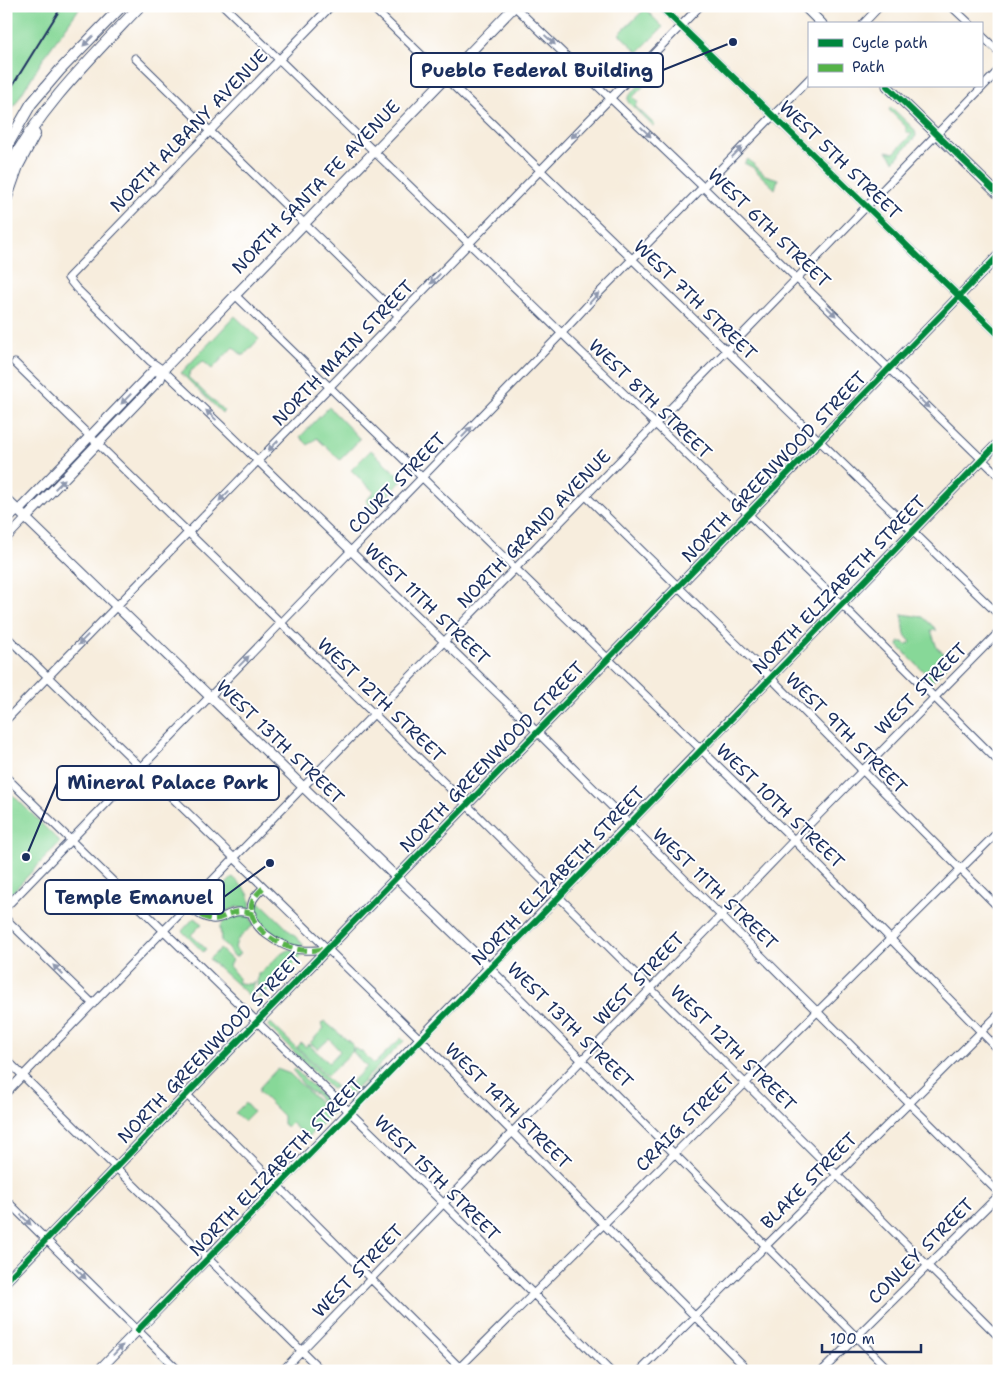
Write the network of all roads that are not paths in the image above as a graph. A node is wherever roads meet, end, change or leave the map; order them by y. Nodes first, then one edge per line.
1 (122, 6) edge
2 (140, 6) edge
3 (224, 6) edge
4 (331, 6) edge
5 (370, 6) edge
6 (515, 6) edge
7 (660, 6) edge
8 (700, 6) edge
9 (804, 6) edge
10 (880, 6) edge
11 (952, 6) edge
12 (820, 22) edge
13 (865, 22) edge
14 (968, 22) edge
15 (680, 26) junction
16 (982, 36) edge
17 (999, 52) edge
18 (135, 58) dead end
19 (279, 59) junction
20 (999, 70) edge
21 (444, 78) junction
22 (808, 80) edge
23 (889, 88) edge
24 (982, 88) edge
25 (982, 88) edge
26 (55, 98) junction
27 (610, 98) junction
28 (31, 104) junction
29 (772, 116) junction
30 (209, 130) junction
31 (937, 134) junction
32 (6, 137) edge
33 (6, 148) edge
34 (373, 151) junction
35 (540, 170) junction
36 (6, 172) edge
37 (703, 187) junction
38 (999, 194) edge
39 (6, 200) edge
40 (866, 207) junction
41 (304, 223) junction
42 (469, 244) junction
43 (999, 255) edge
44 (632, 259) junction
45 (796, 277) junction
46 (68, 278) joint
47 (234, 294) junction
48 (959, 296) junction
49 (399, 316) junction
50 (561, 334) junction
51 (999, 335) edge
52 (725, 350) junction
53 (15, 363) dead end
54 (889, 369) junction
55 (162, 370) junction
56 (329, 388) junction
57 (655, 424) junction
58 (90, 437) junction
59 (819, 441) junction
60 (999, 442) edge
61 (98, 445) junction
62 (982, 459) junction
63 (258, 461) junction
64 (999, 476) edge
65 (422, 479) junction
66 (586, 496) junction
67 (6, 499) edge
68 (18, 511) junction
69 (748, 515) junction
70 (26, 518) junction
71 (6, 522) edge
72 (912, 531) junction
73 (188, 534) junction
74 (6, 539) edge
75 (351, 552) junction
76 (516, 569) junction
77 (679, 587) junction
78 (841, 604) junction
79 (118, 606) junction
80 (999, 615) edge
81 (282, 623) junction
82 (999, 632) edge
83 (6, 636) edge
84 (445, 642) junction
85 (608, 660) junction
86 (47, 677) junction
87 (770, 677) junction
88 (934, 696) junction
89 (210, 697) junction
90 (374, 714) junction
91 (6, 720) edge
92 (537, 732) junction
93 (702, 749) junction
94 (999, 762) edge
95 (140, 768) junction
96 (862, 770) junction
97 (6, 777) edge
98 (304, 788) junction
99 (467, 805) junction
100 (627, 825) junction
101 (999, 831) edge
102 (794, 840) junction
103 (70, 841) junction
104 (234, 860) junction
105 (960, 870) junction
106 (396, 878) junction
107 (263, 888) junction
108 (559, 896) junction
109 (6, 907) edge
110 (188, 907) junction
111 (999, 908) edge
112 (252, 914) junction
113 (721, 916) junction
114 (6, 919) edge
115 (164, 932) junction
116 (889, 939) junction
117 (326, 949) junction
118 (490, 968) junction
119 (651, 988) junction
120 (93, 1004) junction
121 (818, 1011) junction
122 (999, 1014) edge
123 (257, 1022) junction
124 (981, 1032) junction
125 (421, 1040) junction
126 (999, 1050) edge
127 (6, 1059) edge
128 (582, 1061) junction
129 (23, 1075) junction
130 (746, 1082) junction
131 (6, 1093) edge
132 (186, 1094) junction
133 (909, 1102) junction
134 (350, 1113) junction
135 (513, 1132) junction
136 (674, 1153) junction
137 (117, 1166) junction
138 (837, 1175) junction
139 (278, 1186) junction
140 (999, 1194) edge
141 (6, 1200) edge
142 (444, 1204) junction
143 (603, 1225) junction
144 (46, 1239) junction
145 (766, 1245) junction
146 (208, 1258) junction
147 (928, 1265) junction
148 (371, 1279) junction
149 (6, 1281) edge
150 (533, 1294) junction
151 (695, 1316) junction
152 (138, 1330) junction
153 (856, 1337) junction
154 (999, 1337) edge
155 (302, 1350) junction
156 (6, 1367) edge
157 (460, 1370) edge
158 (10, 1371) edge
159 (98, 1371) edge
160 (179, 1371) edge
161 (282, 1371) edge
162 (322, 1371) edge
163 (610, 1371) edge
164 (640, 1371) edge
165 (748, 1371) edge
166 (822, 1371) edge
167 (890, 1371) edge

1 -> 28 highway
2 - 26 highway
3 - 19 street, WEST 8TH STREET
4 - 19 street, NORTH ALBANY AVENUE
5 - 21 street, WEST 7TH STREET
6 - 21 main road, NORTH SANTA FE AVENUE
6 -> 27 street, WEST 6TH STREET
7 - 15 street, WEST 5TH STREET
8 - 15 street, NORTH MAIN STREET
9 - 12 main road
10 - 13 street
11 - 14 street
15 - 27 street, NORTH MAIN STREET
15 - 29 street, WEST 5TH STREET
16 - 17 street
18 - 30 street
19 - 30 street, NORTH ALBANY AVENUE
19 - 34 street, WEST 8TH STREET
20 - 24 street, NORTH GRAND AVENUE
21 - 34 main road, NORTH SANTA FE AVENUE
21 - 35 street, WEST 7TH STREET
22 - 29 street, COURT STREET
23 - 31 main road
25 - 31 street, NORTH GRAND AVENUE
26 - 36 highway
26 - 39 highway
27 -> 35 street, NORTH MAIN STREET
27 -> 37 street, WEST 6TH STREET
28 - 32 highway
28 - 33 highway
37 -> 29 street, COURT STREET
29 - 40 street, WEST 5TH STREET
30 - 41 street
30 - 46 street, NORTH ALBANY AVENUE
31 - 38 main road
31 - 40 street, NORTH GRAND AVENUE
34 - 41 main road, NORTH SANTA FE AVENUE
34 - 42 street, WEST 8TH STREET
35 - 42 street, NORTH MAIN STREET
35 - 44 street, WEST 7TH STREET
37 - 44 street, COURT STREET
37 - 45 street, WEST 6TH STREET
40 - 45 street, NORTH GRAND AVENUE
40 - 48 street, WEST 5TH STREET
41 - 47 main road, NORTH SANTA FE AVENUE
41 - 49 street
42 -> 49 street, NORTH MAIN STREET
42 - 50 street, WEST 8TH STREET
43 - 48 main road, NORTH GREENWOOD STREET
50 -> 44 street, COURT STREET
44 - 52 street, WEST 7TH STREET
45 - 52 street, NORTH GRAND AVENUE
45 -> 54 street, WEST 6TH STREET
46 - 55 street, WEST 11TH STREET
47 - 55 main road, NORTH SANTA FE AVENUE
47 - 56 street, WEST 10TH STREET
48 - 51 street, WEST 5TH STREET
48 - 54 main road, NORTH GREENWOOD STREET
49 - 56 street, NORTH MAIN STREET
50 - 57 street, WEST 8TH STREET
65 -> 50 street, COURT STREET
52 - 57 street, NORTH GRAND AVENUE
52 - 59 street, WEST 7TH STREET
53 - 58 street, WEST 12TH STREET
54 - 59 main road, NORTH GREENWOOD STREET
54 -> 62 street, WEST 6TH STREET
55 -> 58 main road, NORTH SANTA FE AVENUE
55 - 61 main road, NORTH SANTA FE AVENUE
63 -> 55 street, WEST 11TH STREET
56 -> 63 street, NORTH MAIN STREET
56 - 65 street, WEST 10TH STREET
57 - 66 street, NORTH GRAND AVENUE
57 - 69 street, WEST 8TH STREET
58 - 61 street, WEST 12TH STREET
58 - 68 main road, NORTH SANTA FE AVENUE
59 - 69 main road, NORTH GREENWOOD STREET
59 - 72 street, WEST 7TH STREET
60 - 62 main road, NORTH ELIZABETH STREET
70 -> 61 main road, NORTH SANTA FE AVENUE
61 - 73 street, WEST 12TH STREET
62 - 64 street, WEST 6TH STREET
62 - 72 main road, NORTH ELIZABETH STREET
63 -> 73 street, NORTH MAIN STREET
63 - 75 street, WEST 11TH STREET
65 - 75 street, COURT STREET
65 - 76 street, WEST 10TH STREET
66 - 76 street, NORTH GRAND AVENUE
66 - 77 street, WEST 9TH STREET
67 - 68 main road, WEST 13TH STREET
68 - 70 main road, WEST 13TH STREET
68 - 71 street, NORTH SANTA FE AVENUE
69 - 77 main road, NORTH GREENWOOD STREET
69 - 78 street, WEST 8TH STREET
70 - 74 street, NORTH SANTA FE AVENUE
70 - 79 main road, WEST 13TH STREET
72 - 78 main road, NORTH ELIZABETH STREET
72 - 80 street, WEST 7TH STREET
73 - 79 street, NORTH MAIN STREET
73 - 81 street, WEST 12TH STREET
75 - 81 street, COURT STREET
75 - 84 street, WEST 11TH STREET
76 - 84 street, NORTH GRAND AVENUE
76 - 85 street, WEST 10TH STREET
77 - 85 main road, NORTH GREENWOOD STREET
77 - 87 street, WEST 9TH STREET
78 - 87 main road, NORTH ELIZABETH STREET
78 - 88 street, WEST 8TH STREET
79 -> 86 street, NORTH MAIN STREET
79 - 89 main road, WEST 13TH STREET
89 -> 81 street, COURT STREET
81 - 90 street, WEST 12TH STREET
82 - 88 street, WEST STREET
83 - 86 street, WEST 14TH STREET
84 - 90 street, NORTH GRAND AVENUE
84 - 92 street, WEST 11TH STREET
85 - 92 main road, NORTH GREENWOOD STREET
85 - 93 street, WEST 10TH STREET
86 - 91 street, NORTH MAIN STREET
86 - 95 street, WEST 14TH STREET
87 - 93 main road, NORTH ELIZABETH STREET
87 - 96 street, WEST 9TH STREET
88 - 94 street, WEST 8TH STREET
88 - 96 street, WEST STREET
89 - 95 street, COURT STREET
89 - 98 main road, WEST 13TH STREET
90 - 98 street, NORTH GRAND AVENUE
90 - 99 street, WEST 12TH STREET
92 - 99 main road, NORTH GREENWOOD STREET
92 - 100 street, WEST 11TH STREET
93 - 100 main road, NORTH ELIZABETH STREET
93 - 102 street, WEST 10TH STREET
95 - 103 street, COURT STREET
95 - 104 street, WEST 14TH STREET
96 - 102 street, WEST STREET
96 - 105 street, WEST 9TH STREET
97 - 103 street, WEST 15TH STREET
98 - 104 street, NORTH GRAND AVENUE
98 - 106 main road, WEST 13TH STREET
99 - 106 main road, NORTH GREENWOOD STREET
99 - 108 street, WEST 12TH STREET
100 - 108 main road, NORTH ELIZABETH STREET
100 - 113 street, WEST 11TH STREET
101 - 105 street, CRAIG STREET
102 - 113 street, WEST STREET
102 - 116 street, WEST 10TH STREET
103 - 109 street, COURT STREET
103 - 115 street, WEST 15TH STREET
104 - 107 street, WEST 14TH STREET
104 - 110 street, NORTH GRAND AVENUE
105 - 111 street, WEST 9TH STREET
105 - 116 street, CRAIG STREET
106 - 117 main road, NORTH GREENWOOD STREET
106 - 118 main road, WEST 13TH STREET
107 - 112 street
107 - 117 street, WEST 14TH STREET
108 - 118 main road, NORTH ELIZABETH STREET
108 - 119 street, WEST 12TH STREET
110 - 112 street
110 - 115 street, NORTH GRAND AVENUE
112 - 117 street
113 - 119 street, WEST STREET
113 - 121 street, WEST 11TH STREET
120 -> 114 street
115 - 120 street, NORTH GRAND AVENUE
115 - 123 street, WEST 15TH STREET
116 - 121 street, CRAIG STREET
116 - 124 street, WEST 10TH STREET
117 - 123 main road, NORTH GREENWOOD STREET
117 - 125 street, WEST 14TH STREET
118 - 125 main road, NORTH ELIZABETH STREET
118 - 128 street, WEST 13TH STREET
119 - 128 street, WEST STREET
119 - 130 street, WEST 12TH STREET
120 - 129 street, NORTH GRAND AVENUE
121 - 130 street, CRAIG STREET
121 - 133 street, WEST 11TH STREET
122 - 124 street, BLAKE STREET
123 - 132 main road, NORTH GREENWOOD STREET
123 - 134 street, WEST 15TH STREET
124 - 126 street, WEST 10TH STREET
124 - 133 street, BLAKE STREET
125 - 134 main road, NORTH ELIZABETH STREET
125 - 135 street, WEST 14TH STREET
127 - 129 street
128 - 135 street, WEST STREET
128 - 136 street, WEST 13TH STREET
129 - 131 street, NORTH GRAND AVENUE
129 - 137 street
130 - 136 street, CRAIG STREET
130 - 138 street, WEST 12TH STREET
132 - 137 main road, NORTH GREENWOOD STREET
132 - 139 street
133 - 138 street, BLAKE STREET
133 - 140 street, WEST 11TH STREET
134 - 139 main road, NORTH ELIZABETH STREET
134 - 142 street, WEST 15TH STREET
135 - 142 street, WEST STREET
135 - 143 street, WEST 14TH STREET
136 - 143 street, CRAIG STREET
136 - 145 street, WEST 13TH STREET
137 - 144 main road, NORTH GREENWOOD STREET
137 - 146 street
138 - 145 street, BLAKE STREET
138 - 147 street, WEST 12TH STREET
139 - 146 main road, NORTH ELIZABETH STREET
139 - 148 street
140 - 147 street, CONLEY STREET
141 -> 144 street
142 - 148 street, WEST STREET
142 - 150 street, WEST 15TH STREET
143 - 150 street, CRAIG STREET
143 - 151 street, WEST 14TH STREET
144 - 149 main road, NORTH GREENWOOD STREET
144 -> 152 street
145 - 151 street, BLAKE STREET
145 - 153 street, WEST 13TH STREET
146 - 152 main road, NORTH ELIZABETH STREET
146 - 155 street
147 - 153 street, CONLEY STREET
147 - 154 street, WEST 12TH STREET
148 - 155 street, WEST STREET
148 - 157 street
150 - 157 street, CRAIG STREET
150 - 163 street, WEST 15TH STREET
151 - 164 street, BLAKE STREET
151 - 165 street, WEST 14TH STREET
159 -> 152 main road, NORTH ELIZABETH STREET
152 - 160 street
153 - 166 street, CONLEY STREET
153 - 167 street, WEST 13TH STREET
155 - 161 street, WEST STREET
155 - 162 street
156 - 158 street

